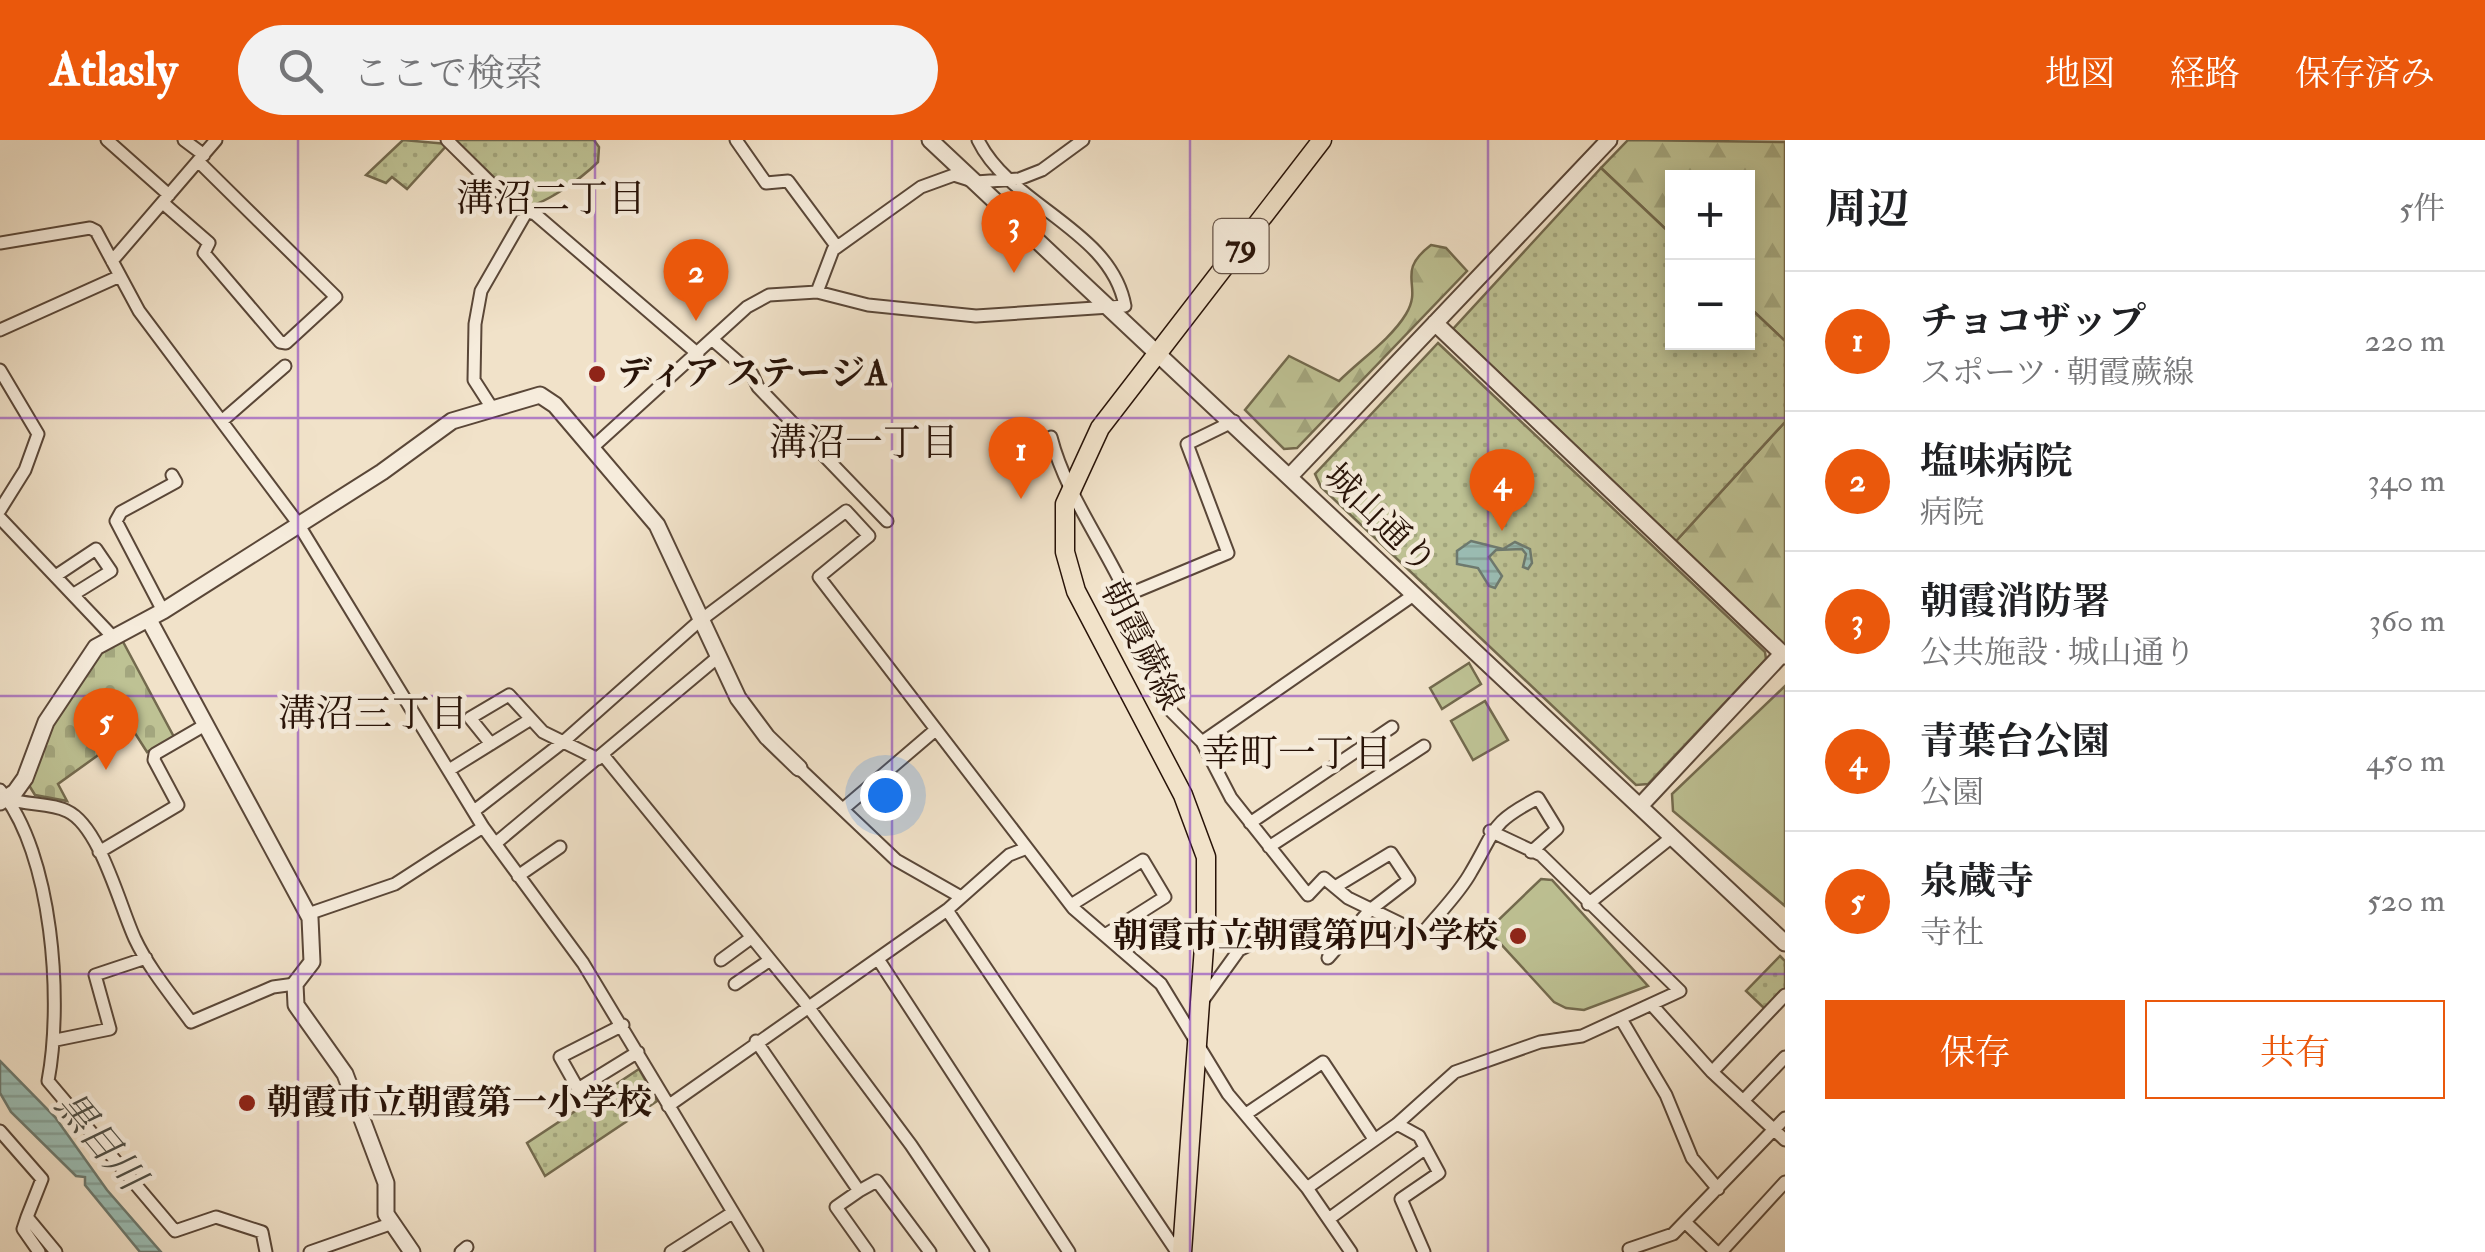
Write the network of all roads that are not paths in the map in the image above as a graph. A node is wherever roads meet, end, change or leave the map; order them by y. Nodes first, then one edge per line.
1 (107, 140) edge
2 (184, 140) edge
3 (216, 140) edge
4 (447, 140) edge
5 (736, 140) edge
6 (930, 140) edge
7 (978, 140) edge
8 (1083, 140) edge
9 (1322, 140) edge
10 (1610, 140) edge
11 (202, 159) junction
12 (1010, 180) junction
13 (976, 182) junction
14 (166, 199) junction
15 (527, 212) junction
16 (0, 242) edge
17 (838, 247) junction
18 (112, 261) junction
19 (120, 276) junction
20 (817, 292) junction
21 (1114, 308) junction
22 (1435, 323) junction
23 (0, 330) edge
24 (714, 340) junction
25 (1160, 353) junction
26 (698, 354) junction
27 (285, 366) dead end
28 (0, 370) edge
29 (492, 408) junction
30 (223, 420) junction
31 (1234, 421) junction
32 (1051, 437) dead end
33 (593, 446) junction
34 (172, 475) dead end
35 (1291, 475) junction
36 (1070, 486) junction
37 (0, 510) edge
38 (0, 518) edge
39 (887, 521) dead end
40 (297, 522) junction
41 (57, 575) junction
42 (74, 594) junction
43 (1416, 594) junction
44 (1127, 595) junction
45 (156, 616) junction
46 (702, 620) junction
47 (112, 636) junction
48 (1784, 655) edge
49 (718, 657) junction
50 (532, 719) junction
51 (205, 726) junction
52 (1392, 727) dead end
53 (933, 732) junction
54 (564, 742) junction
55 (1202, 742) junction
56 (491, 744) junction
57 (1424, 746) dead end
58 (600, 757) junction
59 (799, 768) joint
60 (449, 770) junction
61 (2, 797) edge
62 (1640, 806) junction
63 (843, 809) junction
64 (474, 811) junction
65 (1250, 823) junction
66 (483, 826) junction
67 (1490, 831) junction
68 (1672, 837) junction
69 (496, 842) junction
70 (560, 848) dead end
71 (1027, 848) junction
72 (1269, 848) junction
73 (99, 852) junction
74 (1531, 852) junction
75 (518, 876) junction
76 (1335, 887) junction
77 (961, 897) junction
78 (1588, 904) junction
79 (1071, 905) junction
80 (947, 910) junction
81 (1370, 910) junction
82 (308, 914) junction
83 (1105, 935) junction
84 (752, 938) junction
85 (1261, 939) dead end
86 (1785, 943) edge
87 (146, 958) junction
88 (878, 958) junction
89 (1328, 958) dead end
90 (721, 960) dead end
91 (770, 960) junction
92 (295, 984) junction
93 (735, 984) dead end
94 (1785, 995) edge
95 (1652, 1005) junction
96 (1199, 1006) junction
97 (808, 1008) junction
98 (1621, 1019) junction
99 (622, 1026) junction
100 (56, 1040) junction
101 (1196, 1040) junction
102 (756, 1041) junction
103 (638, 1052) junction
104 (1785, 1057) edge
105 (1712, 1072) junction
106 (1743, 1101) junction
107 (668, 1106) junction
108 (1246, 1114) junction
109 (1785, 1118) edge
110 (1397, 1124) junction
111 (1774, 1130) junction
112 (0, 1131) edge
113 (1374, 1139) junction
114 (1785, 1140) edge
115 (1423, 1150) junction
116 (1785, 1182) edge
117 (1307, 1188) junction
118 (1718, 1189) junction
119 (859, 1191) junction
120 (732, 1213) junction
121 (27, 1217) junction
122 (1330, 1218) junction
123 (1686, 1222) junction
124 (390, 1224) junction
125 (1626, 1251) edge
126 (40, 1252) edge
127 (57, 1252) edge
128 (266, 1252) edge
129 (310, 1252) edge
130 (412, 1252) edge
131 (670, 1252) edge
132 (757, 1252) edge
133 (868, 1252) edge
134 (930, 1252) edge
135 (982, 1252) edge
136 (1069, 1252) edge
137 (1179, 1252) edge
138 (1351, 1252) edge
139 (1424, 1252) edge
140 (1719, 1252) edge

1 - 14 street
2 - 11 street
3 - 11 street
4 - 15 street
5 - 17 street
6 - 13 street, 城山通り
7 - 12 street
8 - 12 street
9 - 25 main road, 朝霞蕨線 / 79
10 - 22 street
11 - 14 street
11 - 14 street
12 - 13 street
12 - 21 street
13 - 17 street
13 - 21 street, 城山通り
14 - 18 street
15 - 26 street
15 - 29 street
16 - 18 street
17 - 20 street
18 - 19 street
19 - 23 street
19 - 30 street
20 - 21 street
20 - 24 street
21 - 25 street, 城山通り
22 - 35 street
22 - 48 street
24 - 26 street
24 - 39 street
25 - 31 street, 城山通り
25 - 36 main road, 朝霞蕨線 / 79
26 - 33 street
27 - 30 street
28 - 37 street
29 - 33 street
29 - 40 street
30 - 40 street
31 - 35 street, 城山通り
31 - 44 street
32 - 36 street
33 - 46 street
34 - 45 street
35 - 43 street, 城山通り
36 - 44 street
36 - 96 main road, 朝霞蕨線 / 79
38 - 41 street
40 - 45 street
40 - 60 street
41 - 42 street
41 - 42 street
42 - 47 street
43 - 55 street
43 - 62 street, 城山通り
44 - 55 street
45 - 47 street
45 - 51 street
46 - 49 street
46 - 53 street
46 - 54 street
47 - 61 street
48 - 62 street
49 - 58 street
49 - 59 street
50 - 54 street
50 - 56 street
50 - 56 street
51 - 73 street
51 - 82 street
52 - 65 street
53 - 63 street
53 - 71 street
54 - 58 street
54 - 64 street
55 - 65 street
56 - 60 street
57 - 72 street
58 - 69 street
58 - 84 street
59 - 63 street
60 - 64 street
61 - 73 street
61 - 100 street
62 - 68 street, 城山通り
63 - 77 street
64 - 66 street
65 - 72 street
66 - 69 street
66 - 82 street
67 - 74 street
67 - 74 street
67 - 81 street
68 - 78 street
68 - 86 street, 城山通り
69 - 75 street
70 - 75 street
71 - 77 street
71 - 79 street
72 - 76 street
73 - 87 street
74 - 78 street
75 - 99 street
76 - 81 street
76 - 81 street
77 - 80 street
78 - 95 street
79 - 83 street
79 - 83 street
80 - 88 street
80 - 137 street
81 - 89 street
82 - 92 street
83 - 101 street
84 - 90 street
84 - 91 street
85 - 96 street
87 - 92 street
87 - 100 street
88 - 97 street
88 - 136 street
91 - 93 street
91 - 97 street
92 - 124 street
94 - 105 street
95 - 98 street
95 - 105 street
96 - 101 main road, 朝霞蕨線 / 79
97 - 102 street
97 - 135 street
98 - 110 street
98 - 118 street
99 - 103 street
99 - 103 street
100 - 128 street
101 - 108 street
101 - 137 main road, 朝霞蕨線 / 79
102 - 107 street
102 - 119 street
103 - 107 street
104 - 106 street
105 - 106 street
106 - 111 street
107 - 120 street
108 - 113 street
108 - 117 street
109 - 111 street
110 - 113 street
110 - 115 street
111 - 114 street
111 - 118 street
112 - 121 street
113 - 117 street
115 - 122 street
115 - 139 street
116 - 140 street
117 - 122 street
118 - 123 street
119 - 133 street
119 - 134 street
120 - 131 street
120 - 132 street
121 - 126 street
121 - 127 street
122 - 138 street
123 - 125 street
123 - 140 street
124 - 129 street
124 - 130 street

